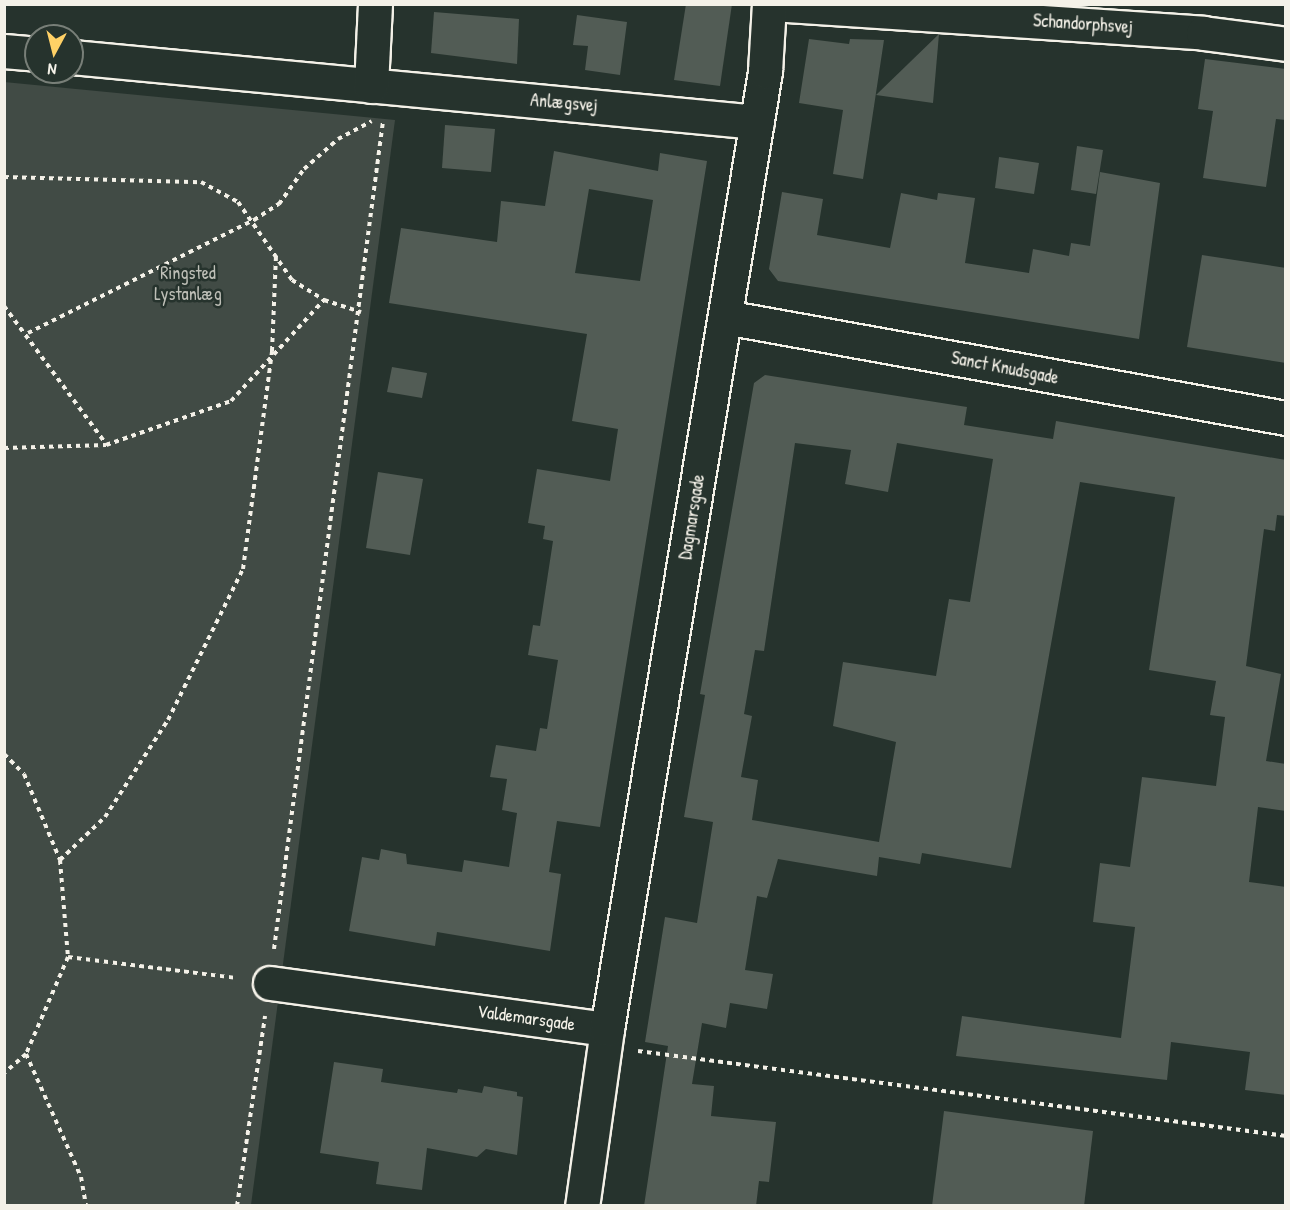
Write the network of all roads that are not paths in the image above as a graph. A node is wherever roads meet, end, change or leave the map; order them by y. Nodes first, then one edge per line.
1 (375, 4) edge
2 (771, 4) edge
3 (1286, 44) edge
4 (4, 51) edge
5 (24, 53) edge
6 (84, 59) edge
7 (377, 100) junction
8 (757, 122) junction
9 (725, 317) junction
10 (1286, 418) edge
11 (270, 982) road end
12 (605, 1038) junction
13 (582, 1206) edge

1 - 7 street
2 - 3 street, Schandorphsvej
2 - 8 street, Dagmarsgade
4 - 5 street
6 - 7 street, Anlægsvej
7 - 8 street, Anlægsvej
8 - 9 street, Dagmarsgade
9 - 10 street, Sanct Knudsgade
9 - 12 street, Dagmarsgade
11 - 12 street, Valdemarsgade
12 - 13 street

